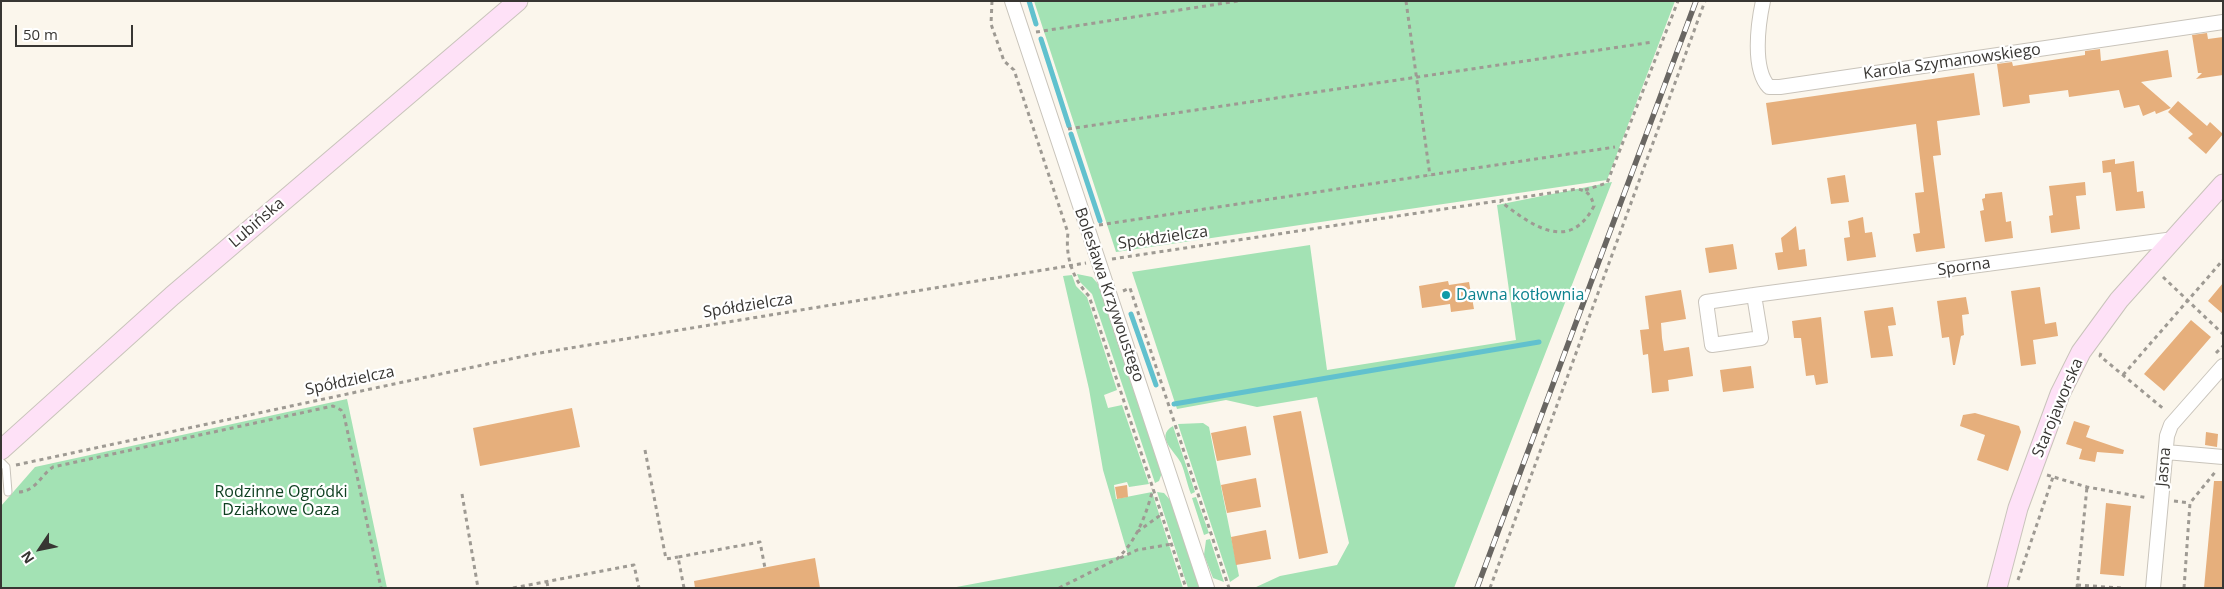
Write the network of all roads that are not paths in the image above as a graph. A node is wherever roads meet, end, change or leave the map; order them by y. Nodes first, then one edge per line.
1 (518, 1) edge
2 (1012, 1) edge
3 (1763, 1) edge
4 (2223, 22) edge
5 (2223, 184) edge
6 (2174, 239) junction
7 (1754, 295) junction
8 (2216, 363) edge
9 (2166, 452) junction
10 (3, 460) edge
11 (2221, 462) edge
12 (8, 492) road end
13 (1207, 588) edge
14 (1997, 588) edge
15 (2153, 588) edge

1 - 10 main road, Lubińska
2 - 13 street, Bolesława Krzywoustego
3 - 4 street, Karola Szymanowskiego
5 - 6 main road, Starojaworska
6 - 7 street, Sporna
6 - 14 main road, Starojaworska
7 - 7 street, Sporna
8 - 9 street, Jasna
9 - 11 street
9 - 15 street, Jasna
10 - 12 lane

